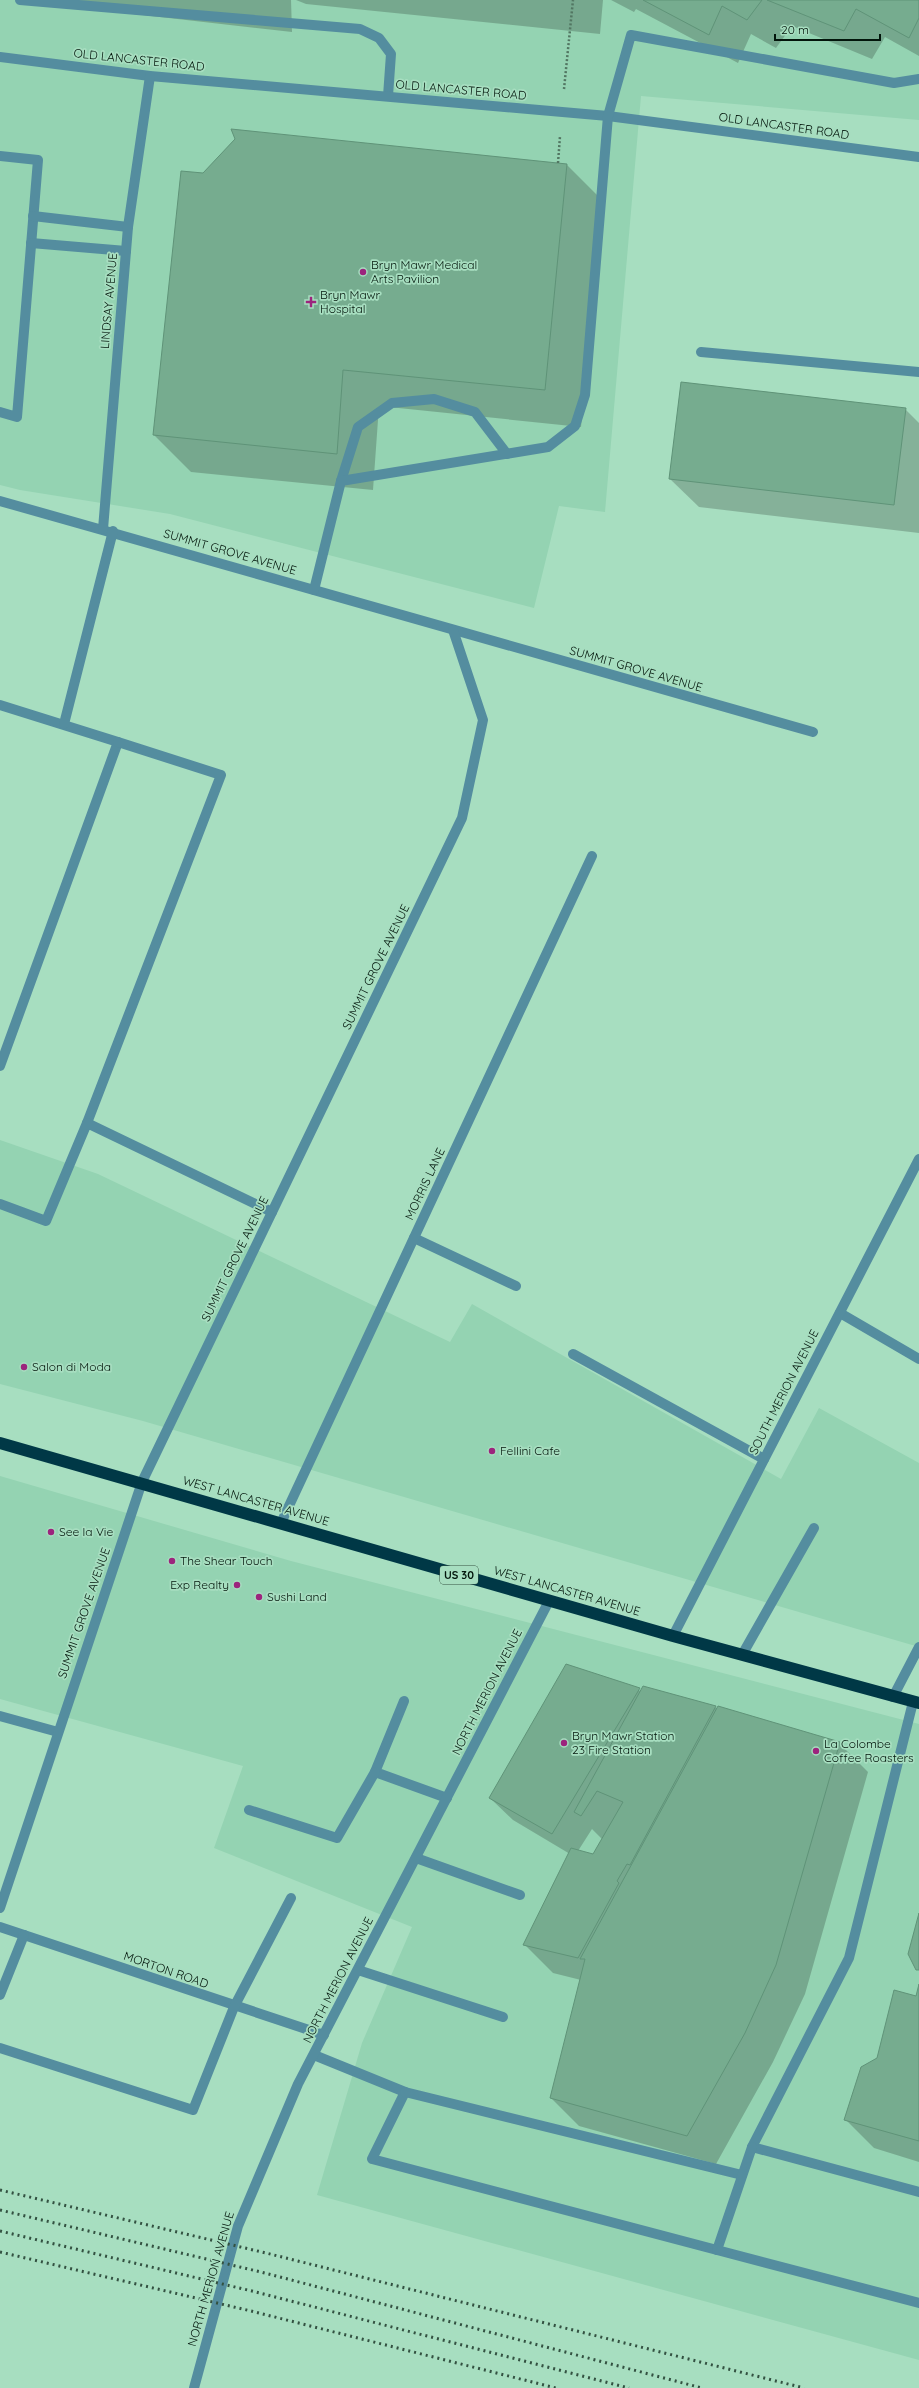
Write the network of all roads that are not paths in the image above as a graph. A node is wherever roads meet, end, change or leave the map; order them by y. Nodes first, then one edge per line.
1 (20, 0) edge
2 (0, 57) edge
3 (150, 76) junction
4 (919, 79) edge
5 (388, 96) junction
6 (608, 116) junction
7 (0, 156) edge
8 (919, 157) edge
9 (33, 216) junction
10 (128, 227) junction
11 (31, 242) junction
12 (126, 251) junction
13 (701, 352) dead end
14 (919, 372) edge
15 (0, 412) edge
16 (506, 454) junction
17 (341, 480) junction
18 (0, 501) edge
19 (108, 530) junction
20 (314, 590) junction
21 (452, 630) junction
22 (0, 705) edge
23 (64, 724) junction
24 (813, 732) dead end
25 (118, 742) junction
26 (592, 856) dead end
27 (0, 1066) edge
28 (87, 1123) junction
29 (919, 1159) edge
30 (0, 1204) edge
31 (272, 1212) junction
32 (414, 1238) junction
33 (516, 1286) dead end
34 (840, 1313) junction
35 (573, 1354) dead end
36 (919, 1358) edge
37 (0, 1443) edge
38 (764, 1459) junction
39 (142, 1482) junction
40 (281, 1523) junction
41 (814, 1528) dead end
42 (549, 1601) junction
43 (673, 1636) junction
44 (919, 1647) edge
45 (742, 1656) junction
46 (893, 1697) junction
47 (404, 1701) dead end
48 (916, 1702) edge
49 (0, 1716) edge
50 (58, 1732) junction
51 (375, 1772) junction
52 (447, 1798) junction
53 (249, 1810) dead end
54 (416, 1858) junction
55 (520, 1895) dead end
56 (291, 1898) dead end
57 (0, 1908) edge
58 (0, 1927) edge
59 (24, 1934) junction
60 (358, 1970) junction
61 (0, 1995) edge
62 (234, 2007) junction
63 (503, 2017) dead end
64 (324, 2035) junction
65 (0, 2048) edge
66 (314, 2055) junction
67 (405, 2092) junction
68 (752, 2147) junction
69 (742, 2175) junction
70 (919, 2192) edge
71 (717, 2250) junction
72 (919, 2303) edge
73 (194, 2388) edge

1 - 5 street
2 - 3 street, OLD LANCASTER ROAD
3 - 5 street, OLD LANCASTER ROAD
3 - 10 street, LINDSAY AVENUE
4 - 6 street
5 - 6 street, OLD LANCASTER ROAD
6 - 8 street, OLD LANCASTER ROAD
6 - 16 street
7 - 9 street
9 - 10 street
9 - 11 street
10 - 12 street, LINDSAY AVENUE
11 - 12 street
11 - 15 street
12 - 19 street, LINDSAY AVENUE
13 - 14 street
16 - 17 street
16 - 17 street
17 - 20 street
18 - 19 street, SUMMIT GROVE AVENUE
19 - 20 street, SUMMIT GROVE AVENUE
19 - 23 street, LINDSAY AVENUE
20 - 21 street, SUMMIT GROVE AVENUE
21 - 24 street, SUMMIT GROVE AVENUE
21 - 31 street, SUMMIT GROVE AVENUE
22 - 23 street
23 - 25 street
25 - 27 street
25 - 28 street
26 - 32 street, MORRIS LANE
28 - 30 street
28 - 31 street
29 - 34 street, SOUTH MERION AVENUE
31 - 39 street, SUMMIT GROVE AVENUE
32 - 33 street
32 - 40 street, MORRIS LANE
34 - 36 street
34 - 38 street, SOUTH MERION AVENUE
35 - 38 street
37 - 39 highway, WEST LANCASTER AVENUE / US 30
38 - 43 street, SOUTH MERION AVENUE
39 - 40 highway, WEST LANCASTER AVENUE / US 30
39 - 50 street, SUMMIT GROVE AVENUE
40 - 42 highway, WEST LANCASTER AVENUE / US 30
41 - 45 street
42 - 43 highway, WEST LANCASTER AVENUE / US 30
42 - 52 street, NORTH MERION AVENUE
43 - 45 highway, WEST LANCASTER AVENUE / US 30
44 - 46 street
45 - 46 highway, WEST LANCASTER AVENUE / US 30
46 - 48 highway, WEST LANCASTER AVENUE / US 30
47 - 51 street
48 - 68 street
49 - 50 street
50 - 57 street, SUMMIT GROVE AVENUE
51 - 52 street
51 - 53 street
52 - 54 street, NORTH MERION AVENUE
54 - 55 street
54 - 60 street, NORTH MERION AVENUE
56 - 62 street
58 - 59 street, MORTON ROAD
59 - 61 street
59 - 62 street, MORTON ROAD
60 - 63 street
60 - 64 street, NORTH MERION AVENUE
62 - 64 street, MORTON ROAD
62 - 65 street
64 - 66 street, NORTH MERION AVENUE
66 - 67 street
66 - 73 street, NORTH MERION AVENUE
67 - 69 street
67 - 71 street
68 - 69 street
68 - 70 street
69 - 71 street
71 - 72 street

